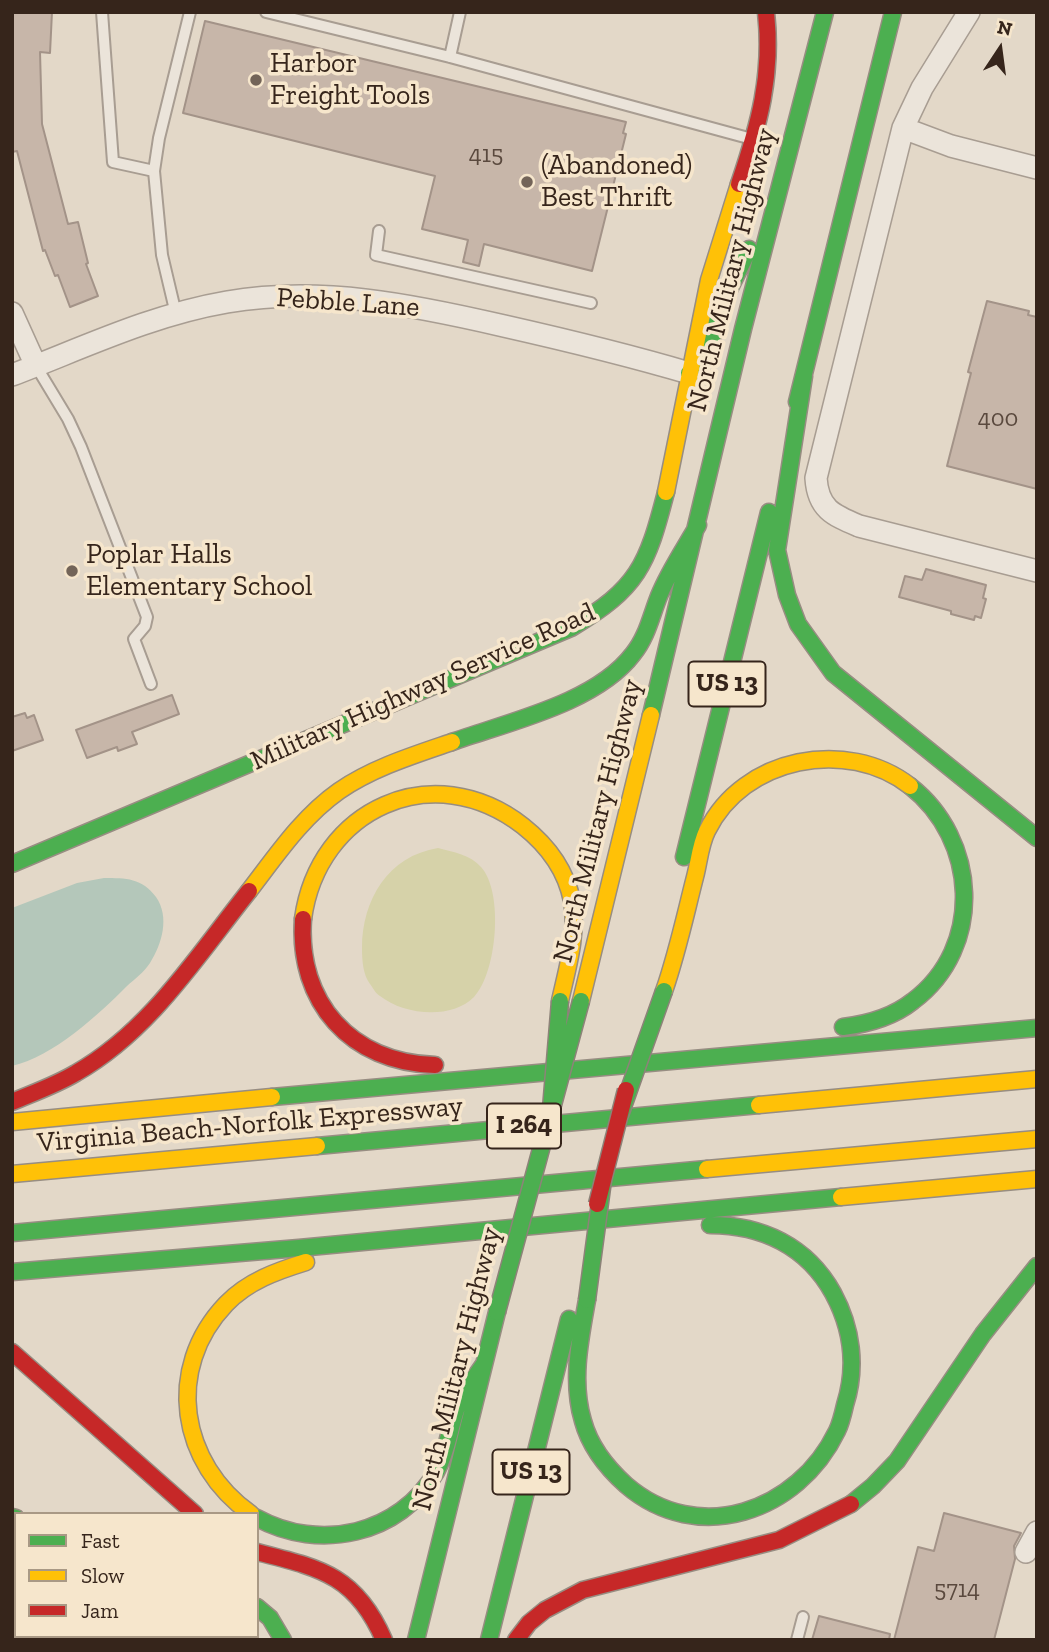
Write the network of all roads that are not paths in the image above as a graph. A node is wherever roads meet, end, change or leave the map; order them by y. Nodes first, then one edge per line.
1 (102, 12) edge
2 (190, 12) edge
3 (266, 12) edge
4 (460, 12) edge
5 (766, 12) edge
6 (825, 12) edge
7 (893, 12) edge
8 (969, 12) edge
9 (450, 57) junction
10 (903, 128) junction
11 (752, 139) junction
12 (1037, 168) edge
13 (154, 171) junction
14 (778, 190) junction
15 (379, 231) dead end
16 (592, 303) dead end
17 (12, 313) edge
18 (176, 314) junction
19 (36, 366) junction
20 (689, 373) junction
21 (12, 375) edge
22 (804, 376) junction
23 (698, 525) junction
24 (1037, 571) edge
25 (151, 684) dead end
26 (1037, 838) edge
27 (12, 864) edge
28 (657, 992) junction
29 (1037, 1028) edge
30 (688, 1059) junction
31 (594, 1067) junction
32 (1037, 1079) edge
33 (12, 1102) edge
34 (551, 1109) junction
35 (12, 1122) edge
36 (1037, 1139) edge
37 (12, 1174) edge
38 (1037, 1179) edge
39 (547, 1224) junction
40 (12, 1233) edge
41 (428, 1236) junction
42 (1037, 1266) edge
43 (12, 1272) edge
44 (580, 1302) junction
45 (12, 1352) edge
46 (484, 1364) junction
47 (193, 1512) edge
48 (249, 1512) edge
49 (259, 1519) edge
50 (1037, 1532) edge
51 (1026, 1552) dead end
52 (259, 1553) edge
53 (259, 1609) edge
54 (803, 1617) dead end
55 (283, 1640) edge
56 (384, 1640) edge
57 (416, 1640) edge
58 (489, 1640) edge
59 (516, 1640) edge
60 (797, 1640) edge

1 - 13 lane
2 - 13 lane
3 - 9 lane
4 - 9 lane
5 - 11 main road, Military Highway Service Road
6 - 14 main road, North Military Highway / US 13
7 - 22 main road, US 13
8 - 10 street
9 - 11 lane
10 - 12 street
10 - 24 street
11 - 20 main road, Military Highway Service Road
13 - 18 lane
14 - 20 main road
14 - 23 main road, North Military Highway / US 13
15 - 16 lane
17 - 19 street
18 - 19 street, Pebble Lane
18 - 20 street, Pebble Lane
19 - 21 street, Pebble Lane
19 - 25 lane
20 - 27 main road, Military Highway Service Road
22 - 26 main road
22 - 28 main road, US 13
23 - 33 main road
23 - 34 main road, North Military Highway / US 13, bridge
28 - 30 main road
28 - 44 main road, bridge
29 - 30 main road
30 - 31 main road
31 - 34 main road, bridge
31 - 35 main road
32 - 37 main road, Virginia Beach-Norfolk Expressway / I 264
34 - 46 main road, North Military Highway / US 13, bridge
36 - 40 main road, I 264
38 - 39 main road
39 - 41 main road
39 - 44 main road
41 - 43 main road
41 - 48 main road
42 - 59 main road
44 - 58 main road, US 13
45 - 47 main road
46 - 49 main road
46 - 57 main road, North Military Highway / US 13
50 - 51 street
52 - 56 main road
53 - 55 main road
54 - 60 lane

